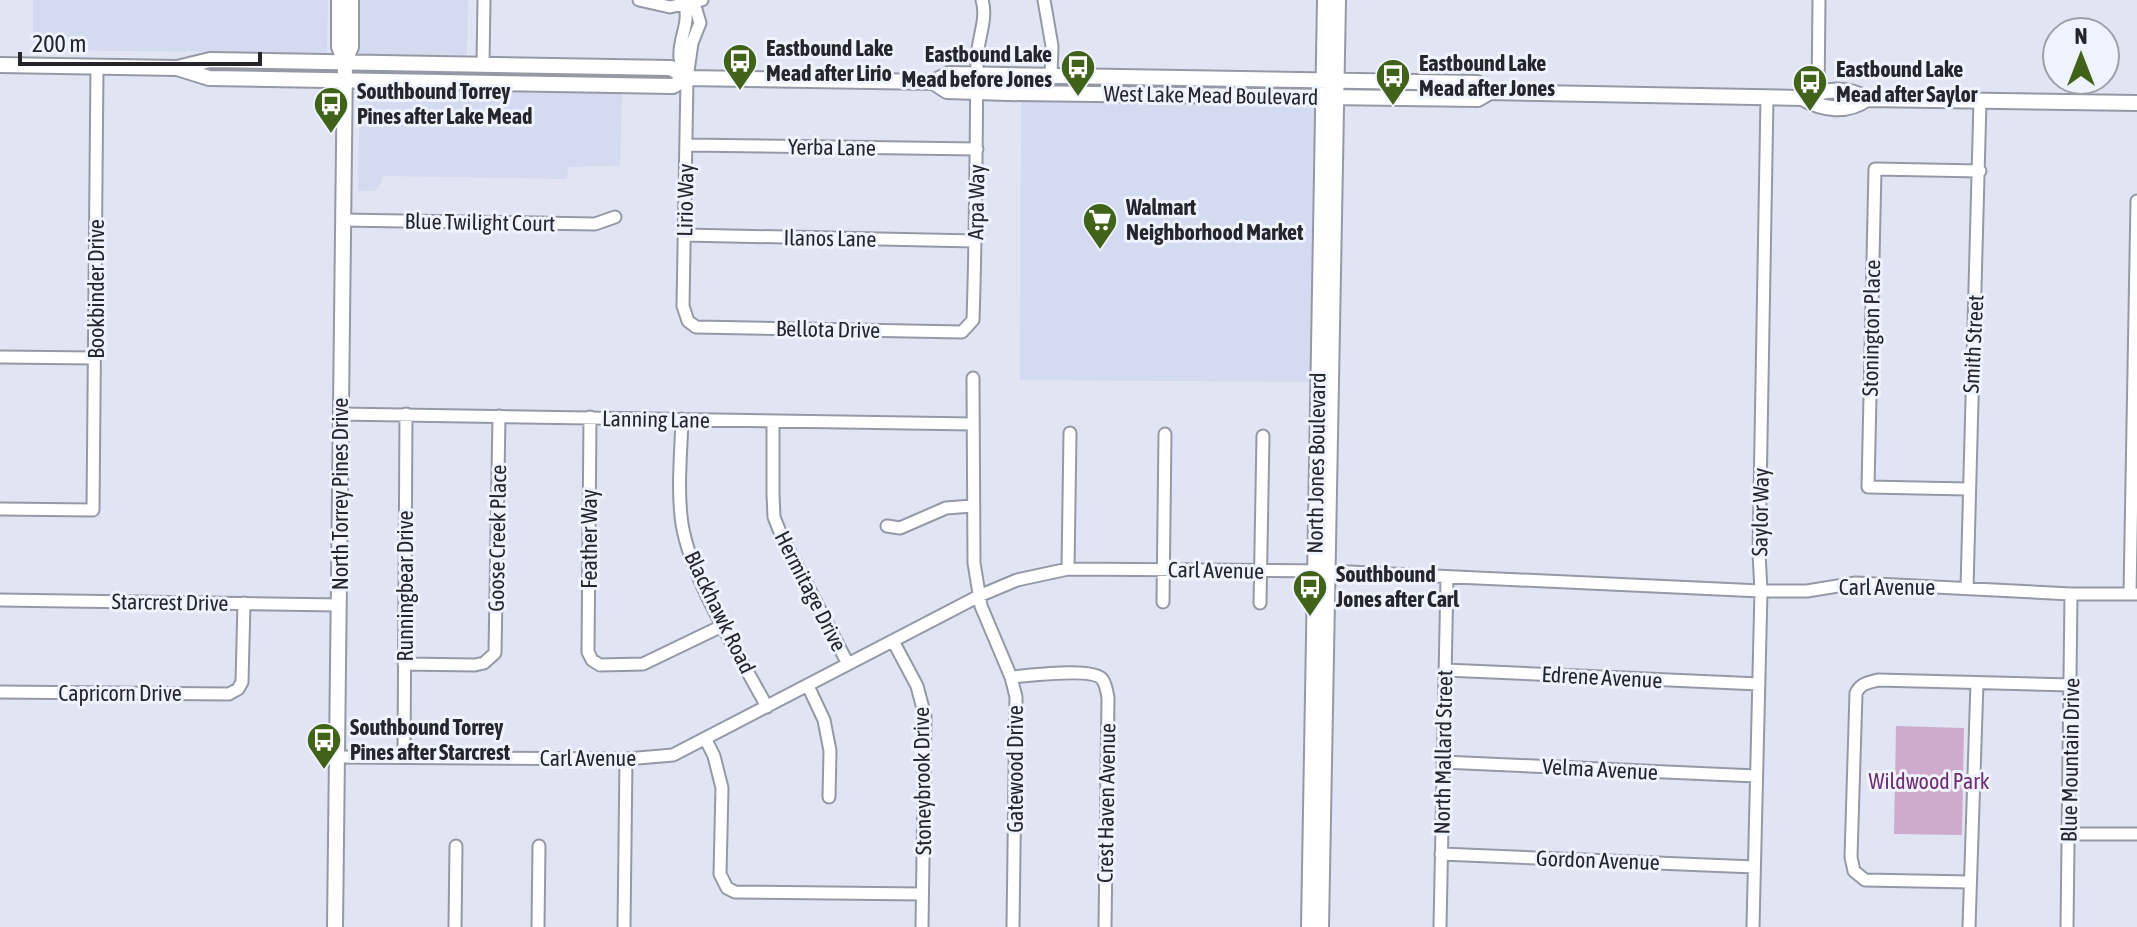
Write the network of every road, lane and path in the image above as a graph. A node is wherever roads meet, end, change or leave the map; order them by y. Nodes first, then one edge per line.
1 (339, 0) edge
2 (351, 0) edge
3 (484, 0) edge
4 (639, 0) edge
5 (982, 0) edge
6 (1044, 0) edge
7 (1325, 0) edge
8 (1338, 0) edge
9 (1819, 0) edge
10 (694, 3) edge
11 (345, 61) junction
12 (483, 64) junction
13 (0, 65) edge
14 (563, 66) junction
15 (97, 67) junction
16 (177, 68) junction
17 (977, 75) junction
18 (1051, 75) junction
19 (1132, 76) junction
20 (687, 78) junction
21 (1195, 78) junction
22 (345, 80) junction
23 (1330, 80) junction
24 (933, 82) junction
25 (563, 83) junction
26 (1818, 91) junction
27 (977, 92) junction
28 (1490, 92) junction
29 (1008, 93) junction
30 (1084, 93) junction
31 (1131, 94) junction
32 (1330, 97) junction
33 (1767, 98) junction
34 (1802, 98) junction
35 (1867, 99) junction
36 (1980, 101) junction
37 (2137, 103) edge
38 (1818, 107) junction
39 (686, 145) junction
40 (977, 149) junction
41 (1980, 171) junction
42 (2137, 201) edge
43 (615, 217) dead end
44 (343, 220) junction
45 (684, 235) junction
46 (975, 241) junction
47 (1320, 278) junction
48 (688, 321) joint
49 (1319, 321) junction
50 (968, 327) joint
51 (1332, 332) junction
52 (0, 357) edge
53 (95, 358) junction
54 (973, 378) dead end
55 (1331, 381) junction
56 (340, 414) junction
57 (406, 414) junction
58 (499, 416) junction
59 (590, 417) junction
60 (682, 419) junction
61 (773, 421) junction
62 (973, 424) junction
63 (1070, 433) dead end
64 (1165, 434) dead end
65 (1263, 436) dead end
66 (1968, 489) junction
67 (972, 506) junction
68 (0, 509) edge
69 (887, 526) dead end
70 (1068, 569) junction
71 (1164, 569) junction
72 (1260, 570) junction
73 (1321, 571) junction
74 (1447, 578) junction
75 (1967, 588) junction
76 (1761, 591) junction
77 (2071, 594) junction
78 (2134, 594) edge
79 (979, 596) junction
80 (0, 600) edge
81 (1163, 602) dead end
82 (244, 603) junction
83 (1260, 603) dead end
84 (339, 605) junction
85 (724, 625) junction
86 (893, 641) junction
87 (404, 664) junction
88 (848, 664) junction
89 (1445, 670) junction
90 (1011, 677) junction
91 (1977, 683) junction
92 (1759, 684) junction
93 (2070, 685) junction
94 (808, 686) junction
95 (0, 692) edge
96 (767, 707) junction
97 (706, 740) junction
98 (338, 757) junction
99 (404, 757) junction
100 (626, 759) junction
101 (1443, 762) junction
102 (1756, 776) junction
103 (829, 797) dead end
104 (1317, 807) junction
105 (2069, 834) junction
106 (2137, 834) edge
107 (456, 846) dead end
108 (539, 846) dead end
109 (1441, 854) junction
110 (1754, 867) junction
111 (1970, 882) junction
112 (922, 894) junction
113 (335, 927) edge
114 (455, 927) edge
115 (538, 927) edge
116 (624, 927) edge
117 (922, 927) edge
118 (1013, 927) edge
119 (1105, 927) edge
120 (1309, 927) edge
121 (1321, 927) edge
122 (1440, 927) edge
123 (1753, 927) edge
124 (1969, 927) edge
125 (2067, 927) edge

1 - 11 main road, North Torrey Pines Drive
2 - 11 main road, North Torrey Pines Drive
3 - 12 street
4 - 10 street
5 - 17 street, Arpa Way
6 - 18 street
7 - 23 main road, North Jones Boulevard
8 - 23 main road, North Jones Boulevard
9 - 26 street
10 - 20 street, Lirio Way
11 - 12 main road, West Lake Mead Boulevard
11 - 16 main road, West Lake Mead Boulevard
11 - 22 main road, North Torrey Pines Drive
12 - 14 main road, West Lake Mead Boulevard
13 - 15 main road, West Lake Mead Boulevard
14 - 20 main road, West Lake Mead Boulevard
14 - 25 main road
15 - 16 main road, West Lake Mead Boulevard
15 - 53 street, Bookbinder Drive
16 - 22 main road, West Lake Mead Boulevard
17 - 18 main road, West Lake Mead Boulevard
17 - 24 main road, West Lake Mead Boulevard
17 - 27 street, Arpa Way
18 - 19 main road, West Lake Mead Boulevard
18 - 29 main road
19 - 21 main road, West Lake Mead Boulevard
19 - 30 main road
20 - 24 main road, West Lake Mead Boulevard
20 - 25 main road, West Lake Mead Boulevard
20 - 39 street, Lirio Way
21 - 23 main road, West Lake Mead Boulevard
21 - 31 main road
22 - 25 main road, West Lake Mead Boulevard
22 - 44 main road, North Torrey Pines Drive
23 - 28 main road, West Lake Mead Boulevard
23 - 32 main road, North Jones Boulevard
24 - 27 main road, West Lake Mead Boulevard
26 - 34 main road, West Lake Mead Boulevard
26 - 35 main road, West Lake Mead Boulevard
26 - 38 street
27 - 29 main road, West Lake Mead Boulevard
27 - 40 street, Arpa Way
28 - 32 main road, West Lake Mead Boulevard
28 - 33 main road, West Lake Mead Boulevard
29 - 30 main road, West Lake Mead Boulevard
30 - 31 main road, West Lake Mead Boulevard
31 - 32 main road, West Lake Mead Boulevard
32 - 47 main road, North Jones Boulevard
32 - 51 main road, North Jones Boulevard
33 - 34 main road, West Lake Mead Boulevard
33 - 76 street, Saylor Way
34 - 38 main road, West Lake Mead Boulevard
35 - 36 main road, West Lake Mead Boulevard
35 - 38 main road, West Lake Mead Boulevard
36 - 37 main road, West Lake Mead Boulevard
36 - 41 street, Smith Street
39 - 40 street, Yerba Lane
39 - 45 street, Lirio Way
40 - 46 street, Arpa Way
41 - 66 street, Smith Street
41 - 66 street, Stonington Place
42 - 78 street
43 - 44 street, Blue Twilight Court
44 - 56 main road, North Torrey Pines Drive
45 - 46 street, Ilanos Lane
45 - 48 street, Lirio Way
46 - 50 street, Arpa Way
47 - 49 main road, North Jones Boulevard
47 - 51 main road
48 - 50 street, Bellota Drive
49 - 55 main road
49 - 73 main road, North Jones Boulevard
51 - 55 main road, North Jones Boulevard
52 - 53 street
53 - 68 street, Bookbinder Drive
54 - 62 street, Gatewood Drive
55 - 73 main road, North Jones Boulevard
56 - 57 street, Lanning Lane
56 - 84 main road, North Torrey Pines Drive
57 - 58 street, Lanning Lane
57 - 87 street, Runningbear Drive
58 - 59 street, Lanning Lane
58 - 87 street, Goose Creek Place
59 - 60 street, Lanning Lane
59 - 85 street, Feather Way
60 - 61 street, Lanning Lane
60 - 85 street, Blackhawk Road
61 - 62 street, Lanning Lane
61 - 88 street, Hermitage Drive
62 - 67 street, Gatewood Drive
63 - 70 street
64 - 71 street
65 - 72 street
66 - 75 street, Smith Street
67 - 69 street
67 - 79 street, Gatewood Drive
70 - 71 street, Carl Avenue
70 - 79 street, Carl Avenue
71 - 72 street, Carl Avenue
71 - 81 street
72 - 73 street, Carl Avenue
72 - 83 street
73 - 74 street, Carl Avenue
73 - 104 main road, North Jones Boulevard
74 - 76 street, Carl Avenue
74 - 89 street, North Mallard Street
75 - 76 street, Carl Avenue
75 - 77 street, Carl Avenue
76 - 92 street, Saylor Way
77 - 78 street, Carl Avenue
77 - 93 street, Blue Mountain Drive
79 - 86 street, Carl Avenue
79 - 90 street, Gatewood Drive
80 - 82 street, Starcrest Drive
82 - 84 street, Starcrest Drive
82 - 95 street, Capricorn Drive
84 - 98 main road, North Torrey Pines Drive
85 - 96 street, Blackhawk Road
86 - 88 street, Carl Avenue
86 - 112 street, Stoneybrook Drive
87 - 99 street, Runningbear Drive
88 - 94 street, Carl Avenue
89 - 92 street, Edrene Avenue
89 - 101 street, North Mallard Street
90 - 118 street, Gatewood Drive
90 - 119 street, Crest Haven Avenue
91 - 93 street
91 - 111 street
91 - 111 street
92 - 102 street, Saylor Way
93 - 105 street, Blue Mountain Drive
94 - 96 street, Carl Avenue
94 - 103 street
96 - 97 street, Carl Avenue
97 - 100 street, Carl Avenue
97 - 112 street
98 - 99 street, Carl Avenue
98 - 113 main road, North Torrey Pines Drive
99 - 100 street, Carl Avenue
100 - 116 street
101 - 102 street, Velma Avenue
101 - 109 street, North Mallard Street
102 - 110 street, Saylor Way
104 - 120 main road, North Jones Boulevard
104 - 121 main road, North Jones Boulevard
105 - 106 street
105 - 125 street, Blue Mountain Drive
107 - 114 street
108 - 115 street
109 - 110 street, Gordon Avenue
109 - 122 street, North Mallard Street
110 - 123 street, Saylor Way
111 - 124 street
112 - 117 street, Stoneybrook Drive

